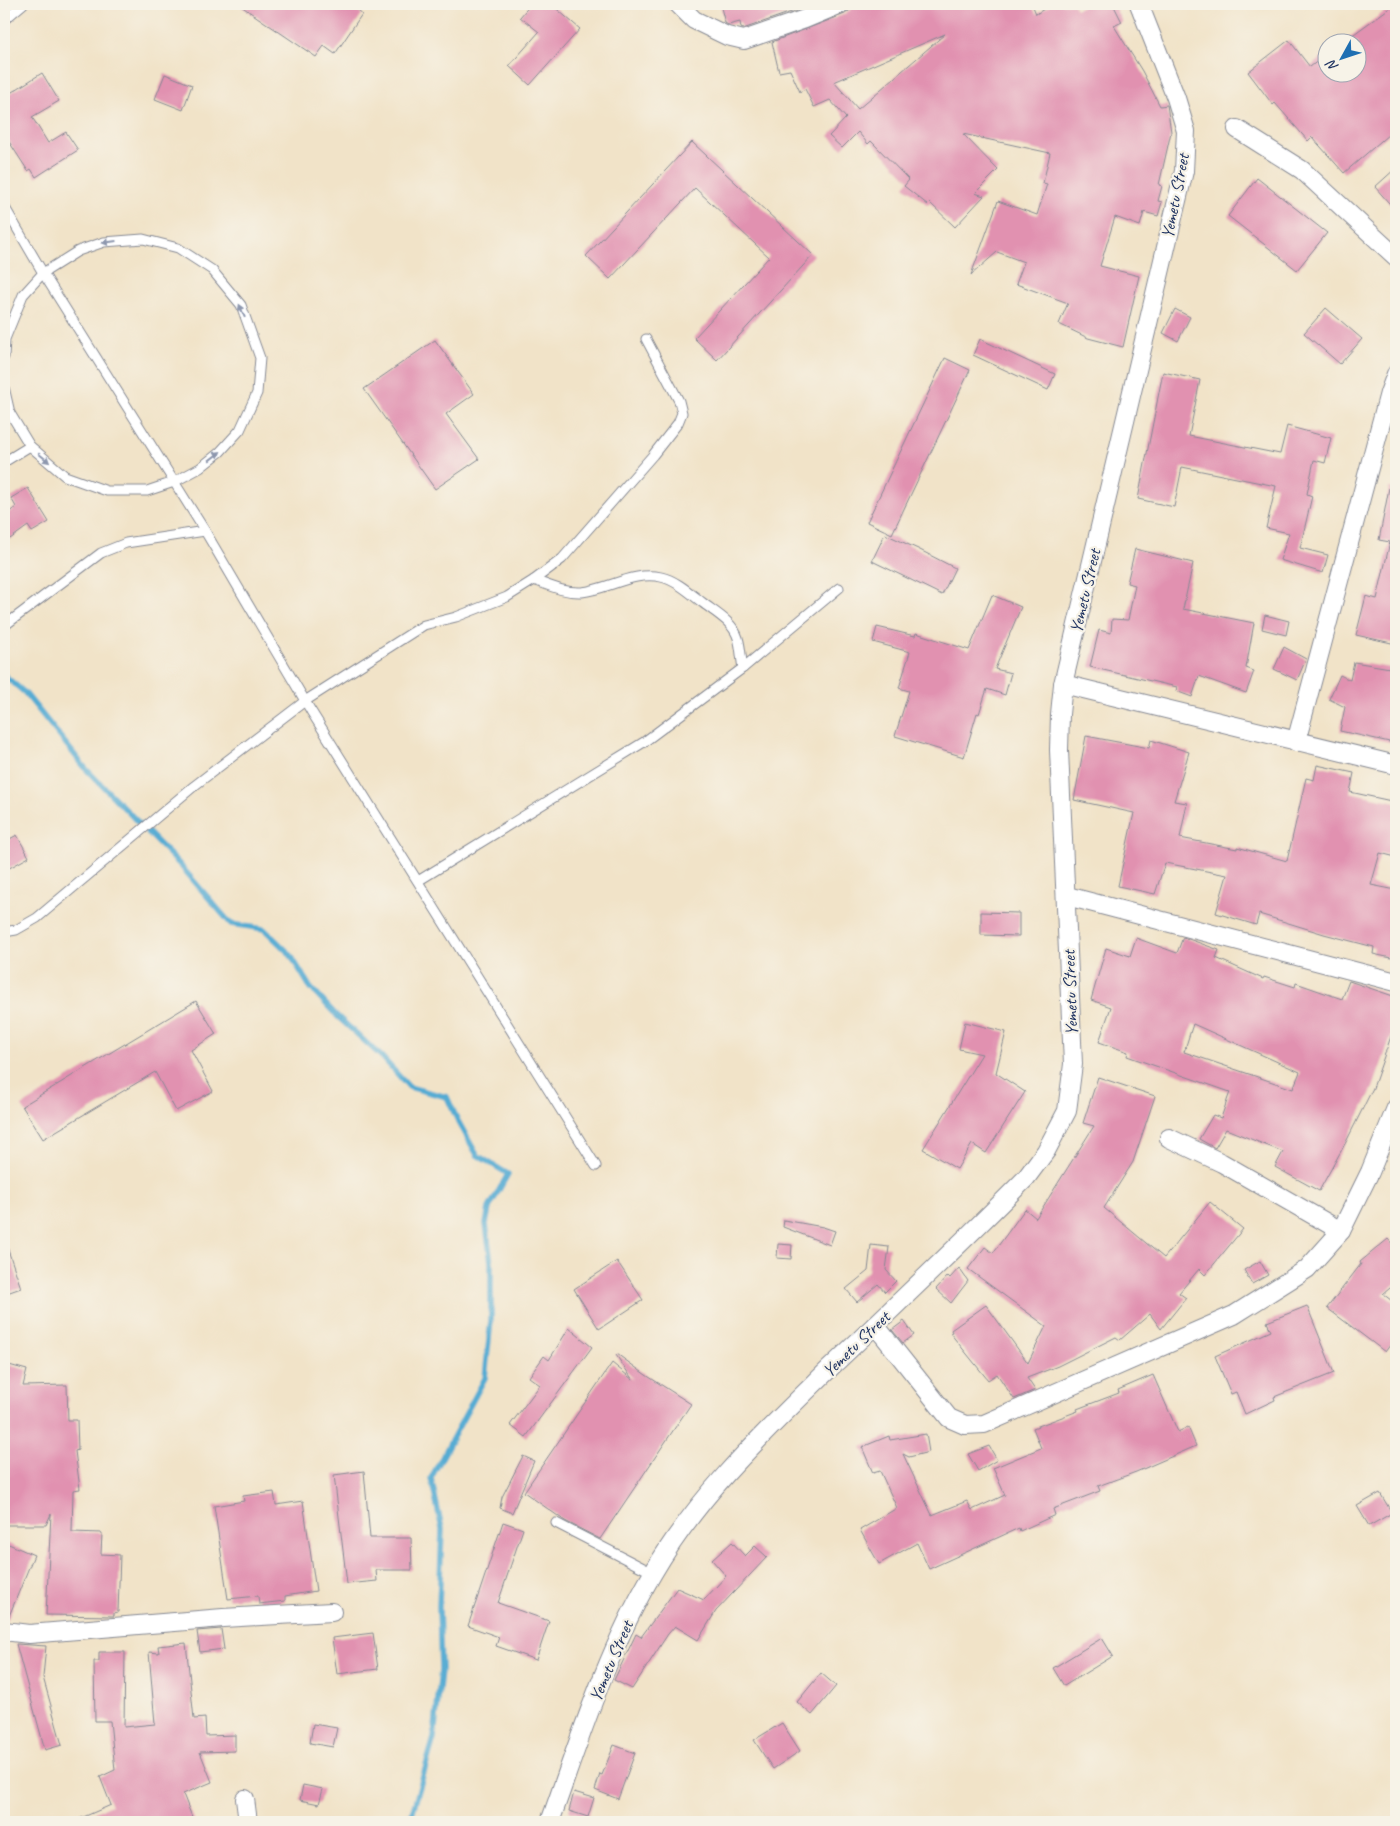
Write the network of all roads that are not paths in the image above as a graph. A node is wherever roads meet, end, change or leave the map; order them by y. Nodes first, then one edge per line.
1 (23, 4) edge
2 (678, 4) edge
3 (841, 4) edge
4 (1139, 4) edge
5 (4, 20) edge
6 (1237, 129) dead end
7 (4, 206) edge
8 (1396, 258) edge
9 (44, 273) junction
10 (646, 339) dead end
11 (4, 358) edge
12 (1396, 374) edge
13 (4, 387) edge
14 (7, 415) edge
15 (30, 446) junction
16 (4, 462) edge
17 (174, 482) junction
18 (205, 531) junction
19 (534, 580) junction
20 (839, 588) dead end
21 (4, 626) edge
22 (743, 668) junction
23 (1063, 684) junction
24 (305, 701) junction
25 (1296, 742) junction
26 (1396, 765) edge
27 (418, 881) junction
28 (1067, 896) junction
29 (4, 932) edge
30 (1396, 982) edge
31 (1396, 1108) edge
32 (1170, 1138) dead end
33 (596, 1166) dead end
34 (1341, 1231) junction
35 (875, 1326) junction
36 (556, 1523) dead end
37 (653, 1572) junction
38 (332, 1612) dead end
39 (4, 1630) edge
40 (245, 1799) dead end
41 (248, 1822) edge
42 (550, 1822) edge

1 - 5 lane
2 - 3 street
4 - 23 street, Yemetu Street
6 - 8 street
7 - 9 lane
9 - 11 lane
9 - 17 lane
17 -> 9 lane
10 - 19 lane
12 - 25 street
13 - 14 lane
14 - 15 lane
15 - 16 lane
15 -> 17 lane
17 - 18 lane
18 - 21 lane
18 - 24 lane
19 - 22 lane
19 - 24 lane
20 - 22 lane
22 - 27 lane
23 - 25 street
23 - 28 street, Yemetu Street
24 - 27 lane
24 - 29 lane
25 - 26 street
27 - 33 lane
28 - 30 street
28 - 35 street, Yemetu Street
31 - 34 street
32 - 34 street
34 - 35 street
35 - 37 street, Yemetu Street
36 - 37 lane
37 - 42 street, Yemetu Street
38 - 39 street
40 - 41 street

